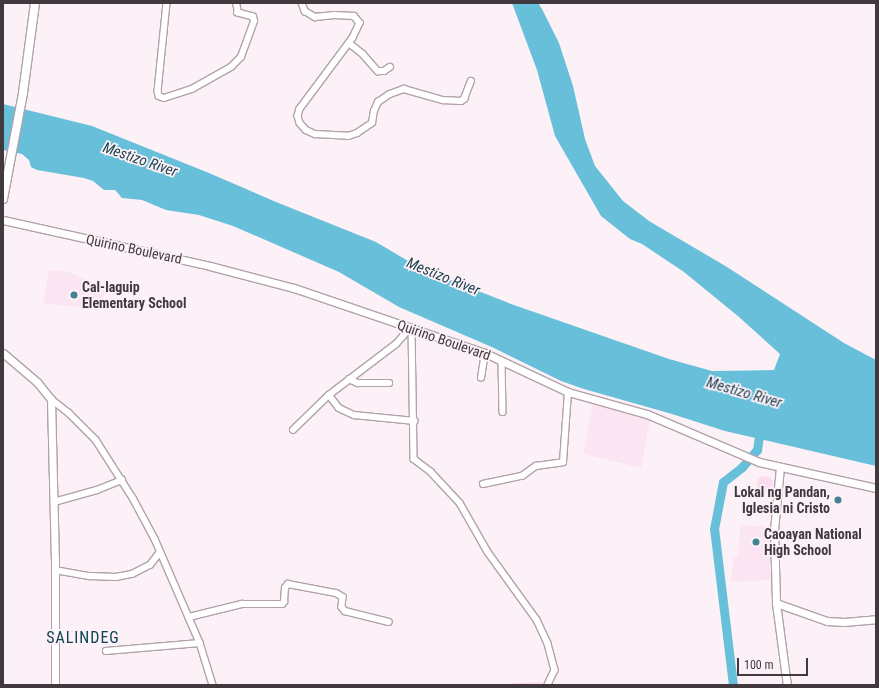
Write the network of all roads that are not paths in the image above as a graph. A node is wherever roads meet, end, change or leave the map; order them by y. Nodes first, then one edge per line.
1 (35, 3) edge
2 (167, 3) edge
3 (236, 3) edge
4 (302, 3) edge
5 (349, 43) junction
6 (390, 67) dead end
7 (471, 81) dead end
8 (3, 199) edge
9 (3, 220) edge
10 (411, 328) junction
11 (3, 353) edge
12 (485, 353) junction
13 (502, 361) junction
14 (481, 378) dead end
15 (349, 379) junction
16 (390, 384) dead end
17 (568, 392) junction
18 (329, 395) junction
19 (51, 399) junction
20 (504, 412) dead end
21 (415, 421) junction
22 (293, 430) dead end
23 (780, 467) junction
24 (122, 480) junction
25 (483, 484) dead end
26 (876, 488) edge
27 (54, 502) junction
28 (160, 552) junction
29 (55, 570) junction
30 (776, 603) junction
31 (189, 616) junction
32 (876, 619) edge
33 (389, 622) dead end
34 (200, 643) junction
35 (106, 651) dead end
36 (55, 685) edge
37 (213, 685) edge
38 (548, 685) edge
39 (786, 685) edge

1 - 8 main road
2 - 3 street
4 - 5 street
5 - 6 street
5 - 7 street
9 - 10 street, Quirino Boulevard
10 - 12 street, Quirino Boulevard
10 - 15 street
10 - 21 street
11 - 19 street
12 - 13 street, Quirino Boulevard
12 - 14 street
13 - 17 street, Quirino Boulevard
13 - 20 street
15 - 16 street
15 - 18 street
17 - 23 street, Quirino Boulevard
17 - 25 street
18 - 21 street
18 - 22 street
19 - 24 street
19 - 27 street
21 - 38 street
23 - 26 street, Quirino Boulevard
23 - 30 street
24 - 27 street
24 - 28 street
27 - 29 street
28 - 29 street
28 - 31 street
29 - 36 street
30 - 32 street
30 - 39 street
31 - 33 street
31 - 34 street
34 - 35 street
34 - 37 street

